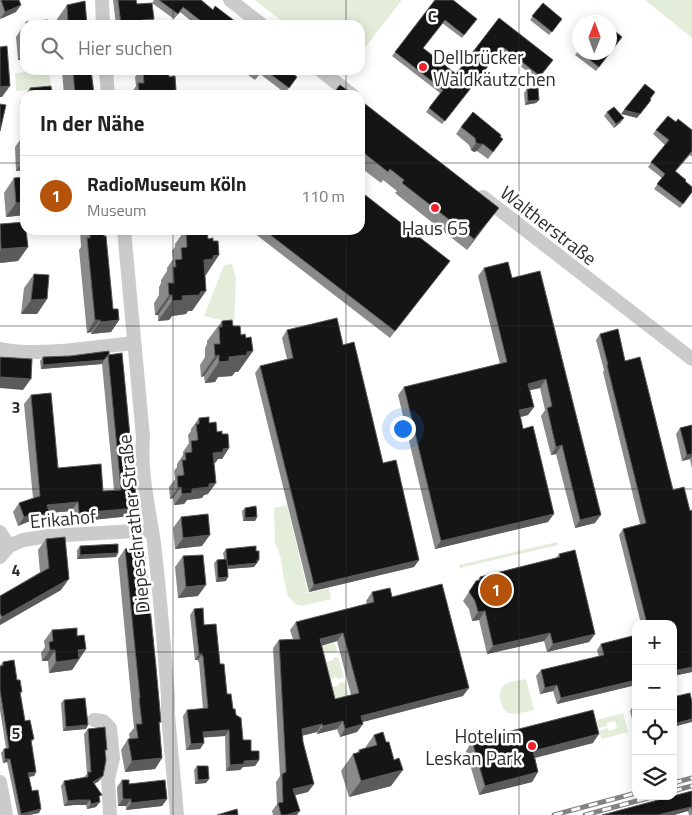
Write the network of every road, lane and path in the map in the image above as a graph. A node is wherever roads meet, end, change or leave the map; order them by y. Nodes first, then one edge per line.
1 (102, 0) edge
2 (230, 0) edge
3 (103, 20) edge
4 (256, 20) edge
5 (106, 75) edge
6 (326, 75) edge
7 (108, 90) edge
8 (346, 90) edge
9 (473, 189) edge
10 (124, 235) edge
11 (134, 343) junction
12 (0, 349) edge
13 (692, 359) edge
14 (152, 530) junction
15 (0, 532) edge
16 (5, 551) edge
17 (94, 720) dead end
18 (0, 782) edge
19 (6, 815) edge
20 (98, 815) edge
21 (105, 815) edge
22 (110, 815) edge
23 (177, 815) edge

1 - 3 street
2 - 4 street
5 - 7 street
6 - 8 street
9 - 13 street, Waltherstraße
10 - 11 street, Diepeschrather Straße
11 - 12 street
11 - 14 street, Diepeschrather Straße
14 - 16 street, Erikahof
14 - 23 street, Diepeschrather Straße
15 - 16 street, Erikahof
17 - 22 street
18 - 19 street
20 - 21 street

